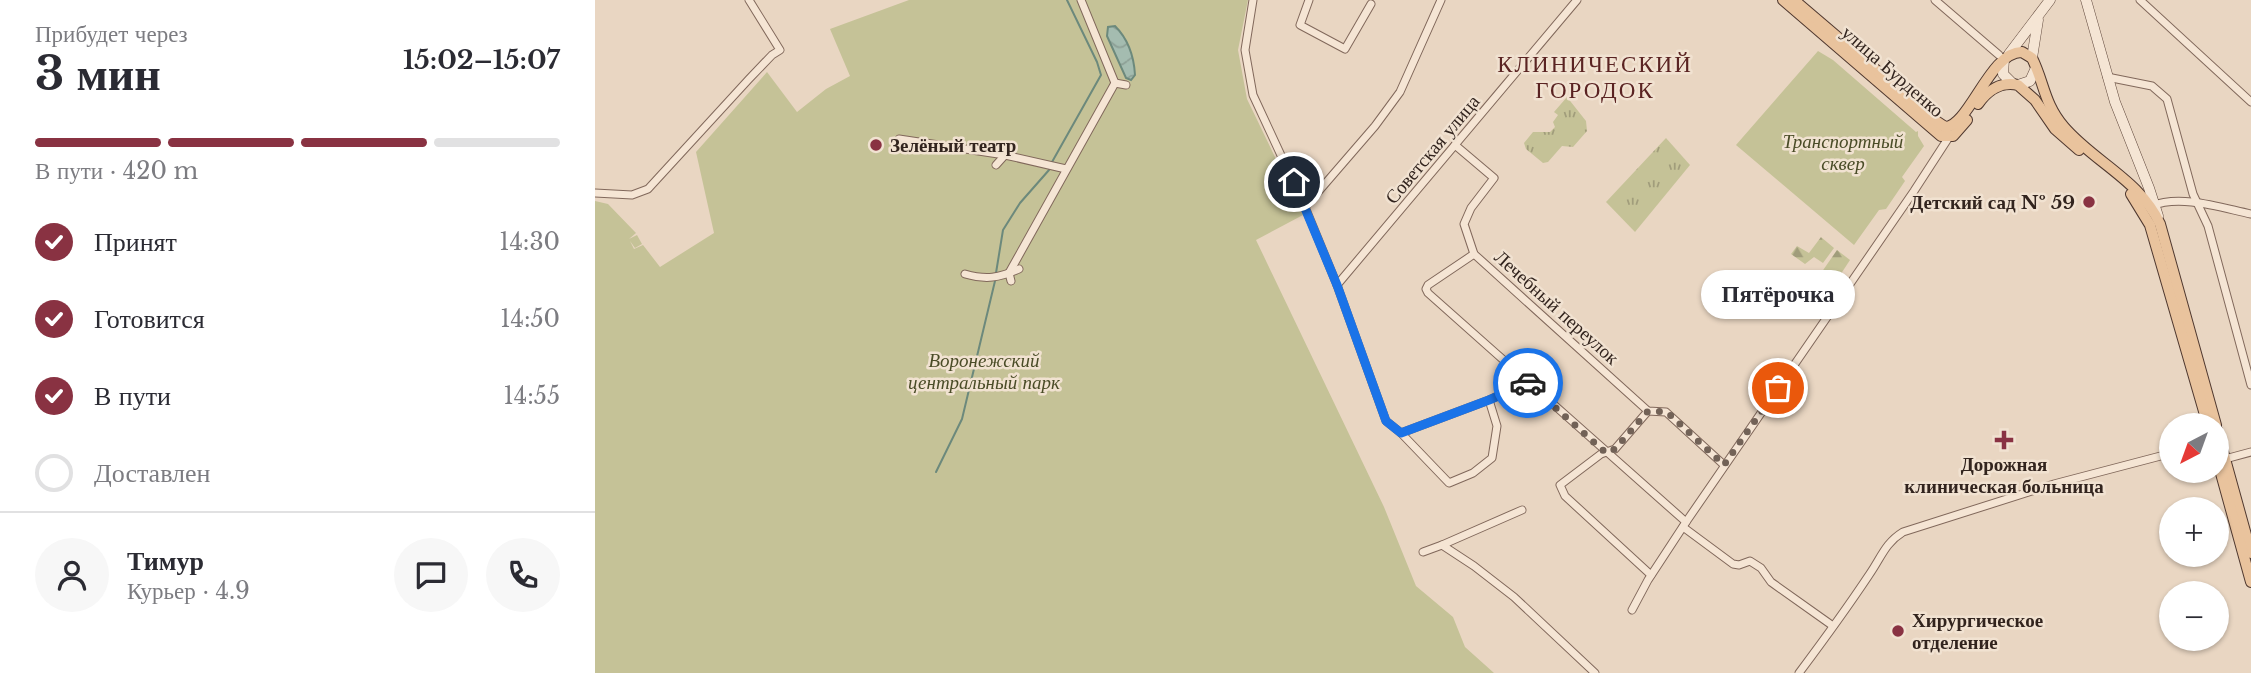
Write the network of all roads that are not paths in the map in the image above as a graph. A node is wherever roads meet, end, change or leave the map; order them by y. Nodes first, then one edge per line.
1 (749, 0) edge
2 (1080, 0) edge
3 (1253, 0) edge
4 (1309, 0) edge
5 (1441, 0) edge
6 (1577, 0) edge
7 (1783, 0) edge
8 (1794, 0) edge
9 (1935, 0) edge
10 (2050, 0) edge
11 (2086, 0) edge
12 (2140, 0) edge
13 (1371, 4) dead end
14 (2039, 16) junction
15 (2004, 56) junction
16 (2032, 58) junction
17 (2035, 71) junction
18 (2107, 77) junction
19 (1115, 83) junction
20 (2015, 84) junction
21 (1125, 88) dead end
22 (2251, 102) edge
23 (1952, 132) junction
24 (899, 139) dead end
25 (1455, 145) junction
26 (1005, 154) junction
27 (999, 165) dead end
28 (1066, 169) junction
29 (595, 193) edge
30 (2199, 205) junction
31 (1305, 207) junction
32 (2150, 208) junction
33 (2251, 214) edge
34 (1473, 254) junction
35 (1019, 269) dead end
36 (972, 276) dead end
37 (1011, 277) junction
38 (1337, 285) junction
39 (1527, 382) junction
40 (2251, 385) edge
41 (1489, 400) junction
42 (1648, 411) junction
43 (2205, 413) edge
44 (2213, 413) edge
45 (1401, 433) junction
46 (2251, 452) edge
47 (1606, 453) junction
48 (2159, 456) edge
49 (2229, 457) edge
50 (1724, 465) junction
51 (2227, 483) edge
52 (2229, 483) edge
53 (1522, 510) dead end
54 (1684, 524) junction
55 (1442, 545) junction
56 (1423, 551) dead end
57 (2251, 553) edge
58 (1651, 575) junction
59 (2251, 582) edge
60 (1632, 610) dead end
61 (1833, 626) junction
62 (1595, 673) edge
63 (1799, 673) edge

1 - 29 street
2 - 19 street
3 - 31 street
4 - 13 street
5 - 31 street
6 - 25 street, Советская улица
7 - 23 main road, улица Бурденко
8 - 23 main road, улица Бурденко
9 - 15 street
10 - 14 main road
11 - 18 main road
12 - 22 street
14 - 15 main road
14 - 16 main road
15 - 16 main road
15 - 20 main road
15 - 23 main road
16 - 17 main road
17 - 20 main road
17 - 32 main road
18 - 30 street
18 - 32 main road
19 - 21 street
19 - 28 street
20 - 23 main road
20 - 32 main road
23 - 50 street
24 - 26 street
25 - 34 street, Лечебный переулок
25 - 38 street, Советская улица
26 - 27 street
26 - 28 street
28 - 37 street
30 - 32 street
30 - 33 street
30 - 40 street
31 - 38 street
32 - 43 main road
32 - 44 main road
34 - 39 street
34 - 42 street, Лечебный переулок
35 - 37 street
36 - 37 street
38 - 45 street
39 - 41 street
39 - 47 street
41 - 45 street
41 - 45 street
42 - 47 street
42 - 50 street, Лечебный переулок
46 - 49 street
47 - 54 street
47 - 58 street
48 - 61 street
50 - 54 street
51 - 59 main road
52 - 57 main road
53 - 55 street
54 - 58 street
54 - 61 street
55 - 56 street
55 - 62 street
58 - 60 street
61 - 63 street

